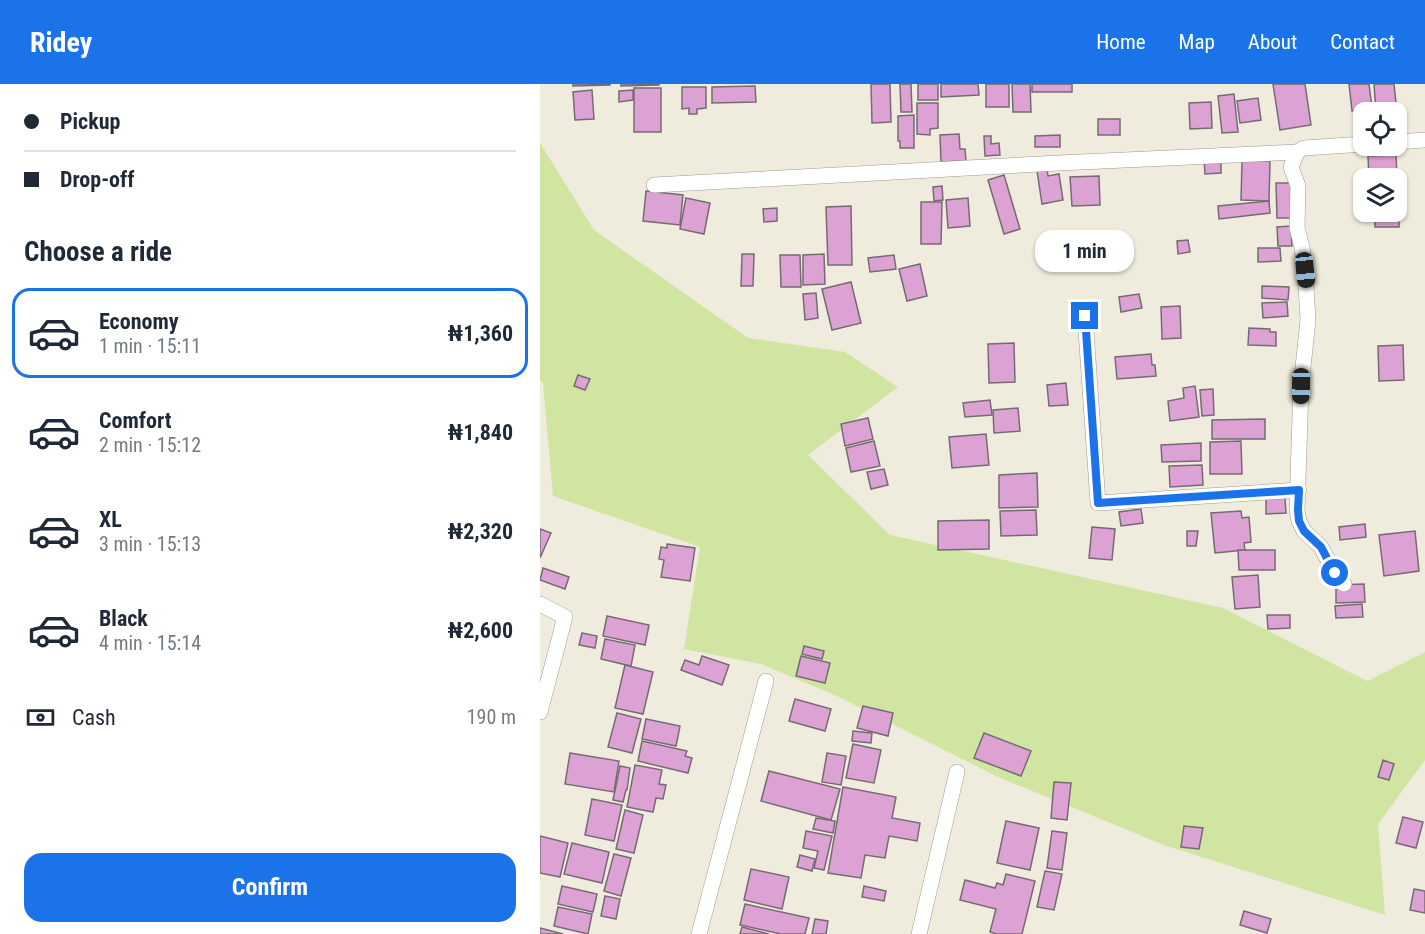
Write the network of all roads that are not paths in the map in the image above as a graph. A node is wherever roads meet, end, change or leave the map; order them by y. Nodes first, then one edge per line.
1 (1425, 140) edge
2 (1407, 141) edge
3 (1353, 145) edge
4 (1297, 152) junction
5 (654, 185) dead end
6 (1085, 316) dead end
7 (1299, 490) junction
8 (1344, 584) dead end
9 (540, 604) edge
10 (766, 681) dead end
11 (540, 712) edge
12 (957, 772) dead end
13 (699, 934) edge
14 (919, 934) edge

1 - 2 street
3 - 4 street
4 - 5 street
4 - 7 street
6 - 7 street
7 - 8 street
9 - 11 street
10 - 13 street
12 - 14 street

